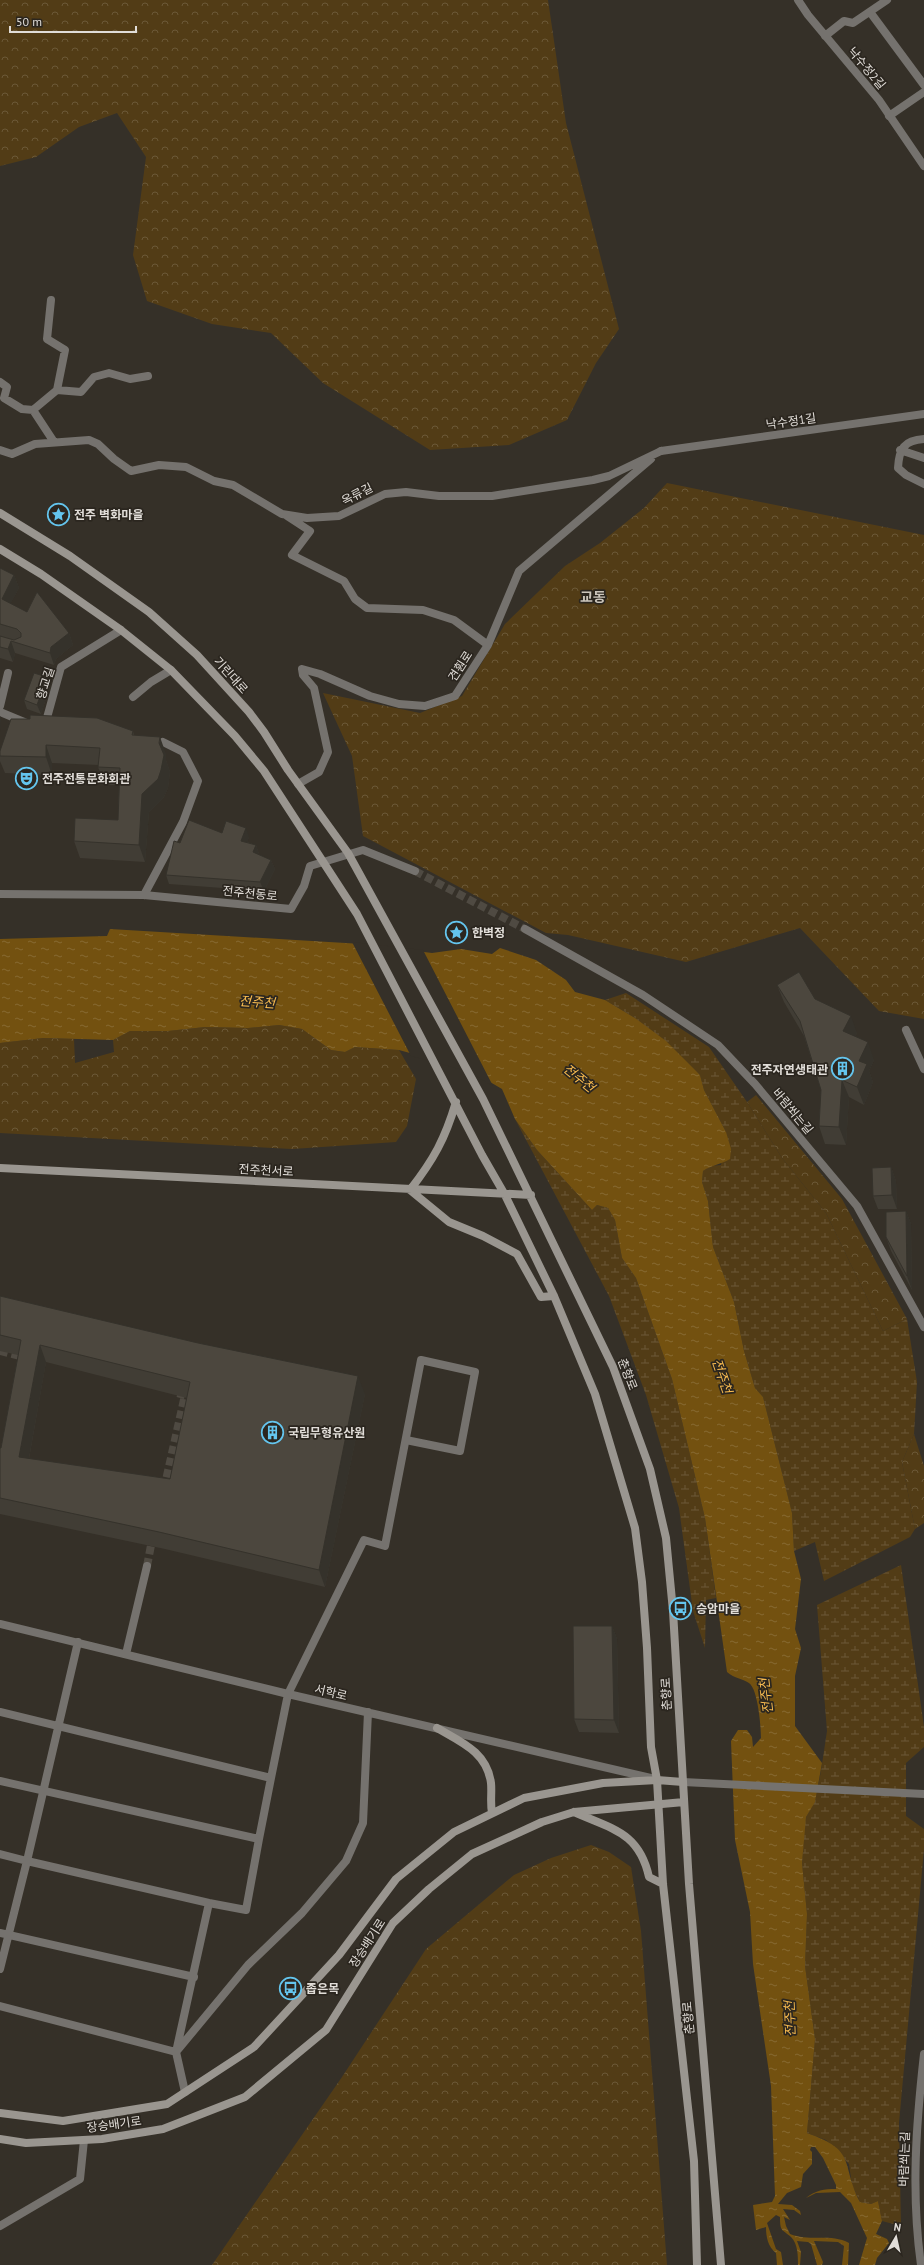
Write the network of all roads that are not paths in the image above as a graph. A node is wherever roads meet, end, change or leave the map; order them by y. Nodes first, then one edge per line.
1 (798, 0) edge
2 (887, 0) edge
3 (870, 12) junction
4 (825, 36) junction
5 (924, 85) edge
6 (924, 92) edge
7 (889, 116) junction
8 (924, 166) edge
9 (51, 300) dead end
10 (148, 376) dead end
11 (0, 382) edge
12 (57, 390) junction
13 (33, 410) junction
14 (924, 414) edge
15 (924, 439) edge
16 (54, 442) junction
17 (0, 450) edge
18 (900, 450) junction
19 (661, 451) junction
20 (924, 458) edge
21 (924, 484) edge
22 (0, 513) edge
23 (282, 514) junction
24 (0, 549) edge
25 (121, 630) junction
26 (488, 645) junction
27 (171, 670) junction
28 (8, 673) dead end
29 (133, 697) dead end
30 (0, 706) edge
31 (0, 712) edge
32 (163, 742) dead end
33 (298, 784) junction
34 (348, 853) junction
35 (325, 862) junction
36 (415, 871) tunnel mouth
37 (0, 894) edge
38 (144, 895) junction
39 (525, 929) tunnel mouth
40 (906, 1030) dead end
41 (924, 1069) edge
42 (456, 1102) junction
43 (509, 1154) joint
44 (0, 1168) edge
45 (410, 1190) junction
46 (505, 1195) junction
47 (531, 1195) junction
48 (554, 1296) junction
49 (924, 1327) edge
50 (406, 1440) junction
51 (147, 1566) tunnel mouth
52 (0, 1624) edge
53 (78, 1642) junction
54 (126, 1654) junction
55 (288, 1694) junction
56 (0, 1712) edge
57 (368, 1712) junction
58 (58, 1727) junction
59 (437, 1728) junction
60 (271, 1778) junction
61 (657, 1780) junction
62 (0, 1781) edge
63 (683, 1782) junction
64 (42, 1791) junction
65 (921, 1793) edge
66 (684, 1802) junction
67 (659, 1803) junction
68 (574, 1812) junction
69 (492, 1813) junction
70 (259, 1839) junction
71 (0, 1854) edge
72 (27, 1861) junction
73 (663, 1884) junction
74 (209, 1903) junction
75 (0, 1933) edge
76 (10, 1935) junction
77 (0, 1969) edge
78 (194, 1977) junction
79 (0, 2006) edge
80 (176, 2052) junction
81 (924, 2054) edge
82 (185, 2092) junction
83 (0, 2113) edge
84 (0, 2139) edge
85 (84, 2140) junction
86 (0, 2226) edge
87 (697, 2265) edge
88 (721, 2265) edge
89 (921, 2265) edge

1 - 4 street, 낙수정2길
2 - 3 street
3 - 4 street
3 - 5 street
4 - 7 street, 낙수정2길
6 - 7 street
7 - 8 street, 낙수정2길
9 - 12 street
10 - 12 street
11 - 13 street
12 - 13 street
13 - 16 street
14 - 19 street, 낙수정1길
15 - 18 street
16 - 17 street, 옥류길
16 - 23 street, 옥류길
18 - 20 street
18 - 21 street
19 - 23 street, 옥류길
19 - 26 street, 견훤로
22 - 33 street, 기린대로
23 - 26 street
24 - 25 street
25 - 27 street
25 - 31 street, 향교길
26 - 33 street, 견훤로
27 - 29 street
27 - 35 street
28 - 30 street
32 - 38 street
33 - 34 street, 기린대로
34 - 35 street
34 - 36 street
34 - 43 street, 기린대로
35 - 38 street, 전주천동로
35 - 42 street, 춘향로
37 - 38 street, 전주천동로
39 - 49 street, 바람쐬는길
40 - 41 street
42 - 45 street
42 - 46 street, 춘향로
43 - 47 street, 춘향로
44 - 45 street, 전주천서로
45 - 46 street, 전주천서로
45 - 48 street
46 - 47 street, 전주천서로
46 - 48 street, 춘향로
47 - 63 street, 춘향로
48 - 61 street, 춘향로
50 - 50 street
50 - 55 street
51 - 54 street
52 - 53 street, 서학로
53 - 54 street, 서학로
53 - 58 street
54 - 55 street, 서학로
55 - 57 street, 서학로
55 - 60 street
56 - 58 street
57 - 59 street, 서학로
57 - 80 street
58 - 60 street
58 - 64 street
59 - 61 street, 서학로
59 - 69 street
60 - 70 street
61 - 63 street
61 - 67 street, 춘향로
61 - 69 street
62 - 64 street
63 - 65 street
63 - 66 street, 춘향로
64 - 70 street
64 - 72 street
66 - 67 street, 장승배기로
66 - 88 street, 춘향로
67 - 68 street, 장승배기로
67 - 73 street, 춘향로
68 - 73 street
68 - 85 street, 장승배기로
69 - 82 street
70 - 74 street
71 - 72 street
72 - 74 street
72 - 76 street
73 - 87 street, 춘향로
74 - 78 street
75 - 76 street
76 - 77 street
76 - 78 street
78 - 80 street
79 - 80 street
80 - 82 street
81 - 89 street, 바람쐬는길
82 - 83 street
84 - 85 street, 장승배기로
85 - 86 street

